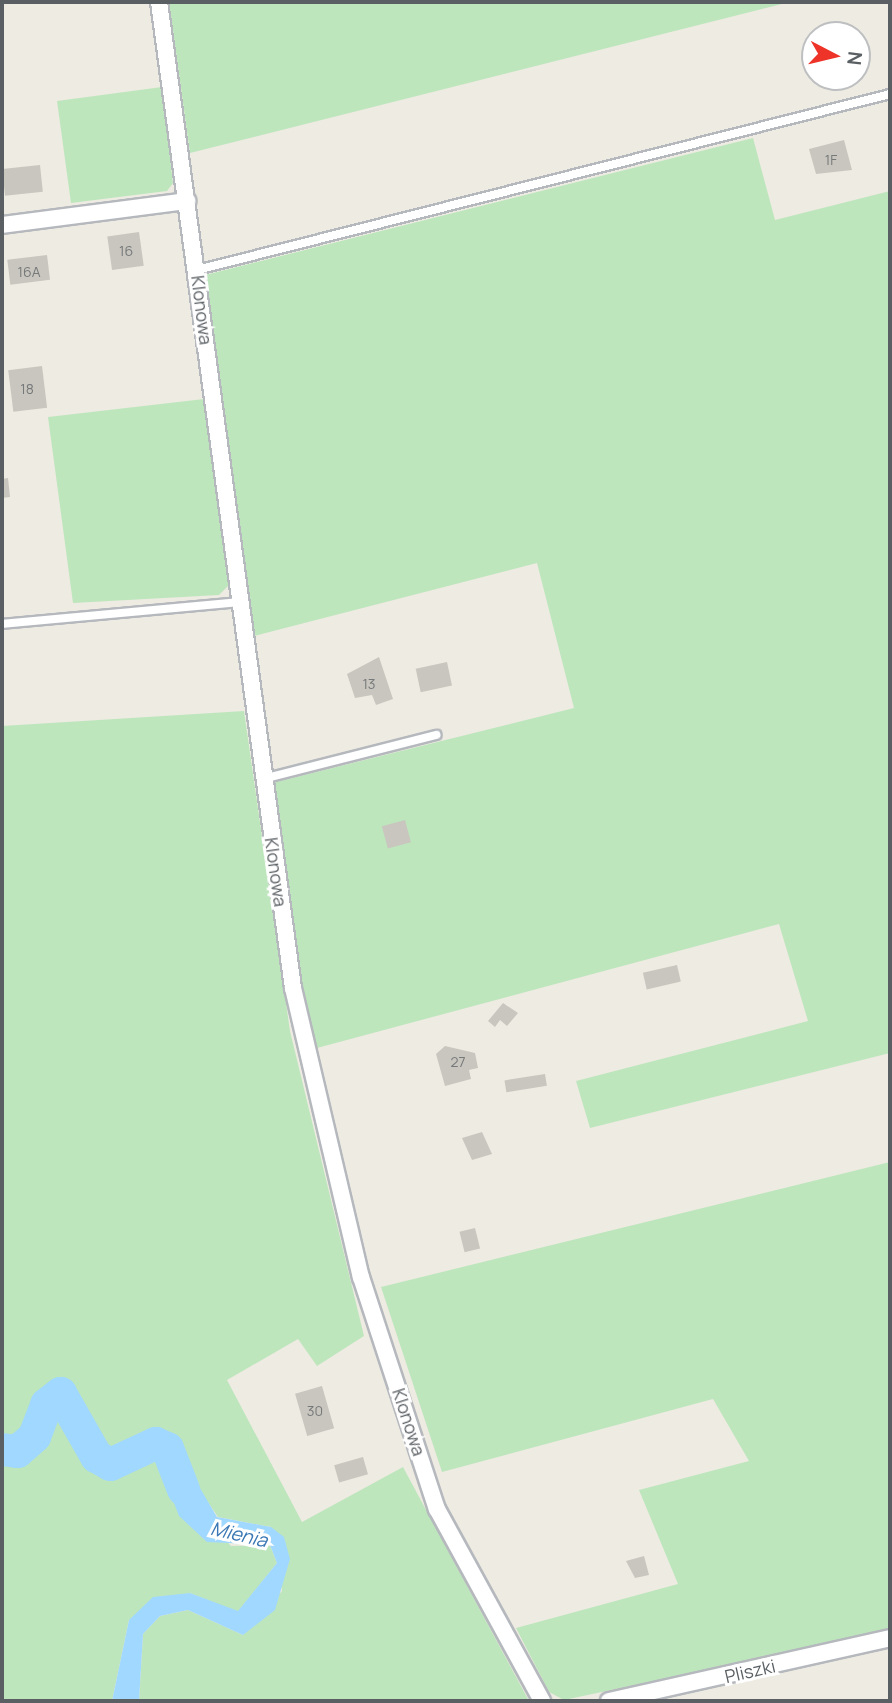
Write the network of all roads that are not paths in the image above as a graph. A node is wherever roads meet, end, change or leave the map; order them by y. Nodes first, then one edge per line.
1 (159, 2) edge
2 (890, 94) edge
3 (187, 201) junction
4 (2, 225) edge
5 (197, 270) junction
6 (239, 602) junction
7 (2, 624) edge
8 (436, 735) dead end
9 (263, 779) junction
10 (890, 1638) edge
11 (542, 1701) edge
12 (609, 1701) edge

1 - 3 street, Klonowa
2 - 5 lane
3 - 4 street
3 - 5 street, Klonowa
5 - 6 street, Klonowa
6 - 7 lane
6 - 9 street, Klonowa
8 - 9 lane
9 - 11 street, Klonowa
10 - 12 street, Pliszki

